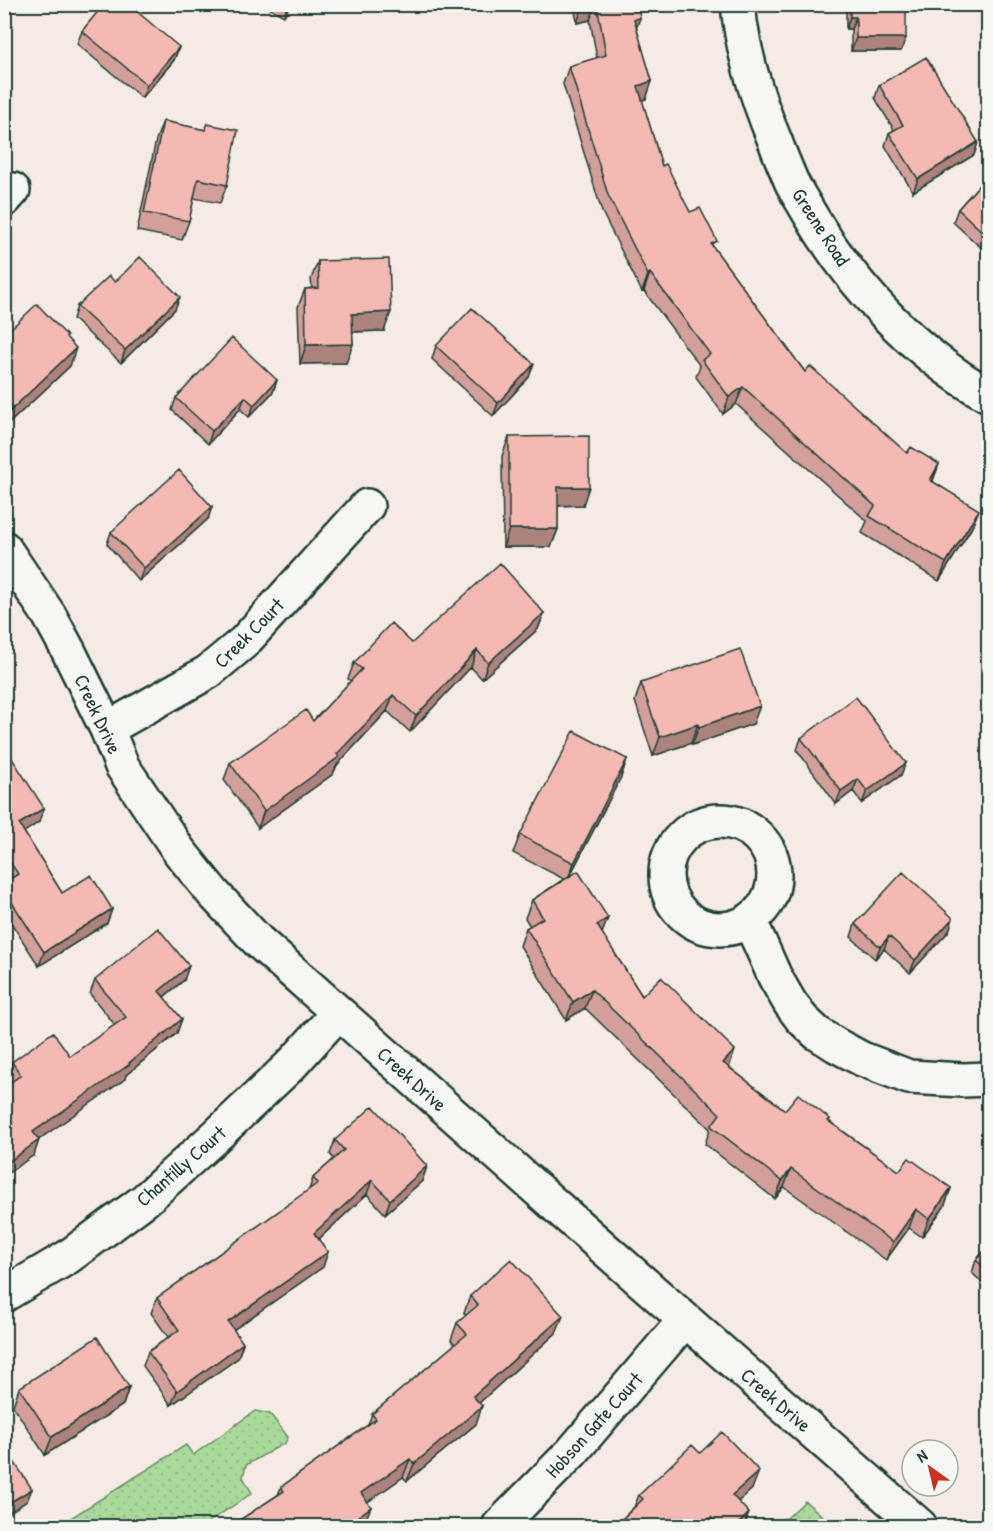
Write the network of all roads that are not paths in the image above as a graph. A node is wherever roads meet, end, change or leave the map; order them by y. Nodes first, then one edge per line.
1 (738, 4) edge
2 (988, 395) edge
3 (367, 507) dead end
4 (4, 548) edge
5 (107, 729) junction
6 (750, 921) dead end
7 (338, 1013) junction
8 (988, 1079) edge
9 (4, 1295) edge
10 (685, 1320) junction
11 (499, 1527) edge
12 (920, 1527) edge

1 - 2 street, Greene Road
3 - 5 street, Creek Court
4 - 5 street, Creek Drive
5 - 7 street, Creek Drive
6 - 8 street
7 - 9 street, Chantilly Court
7 - 10 street, Creek Drive
10 - 11 street, Hobson Gate Court
10 - 12 street, Creek Drive

